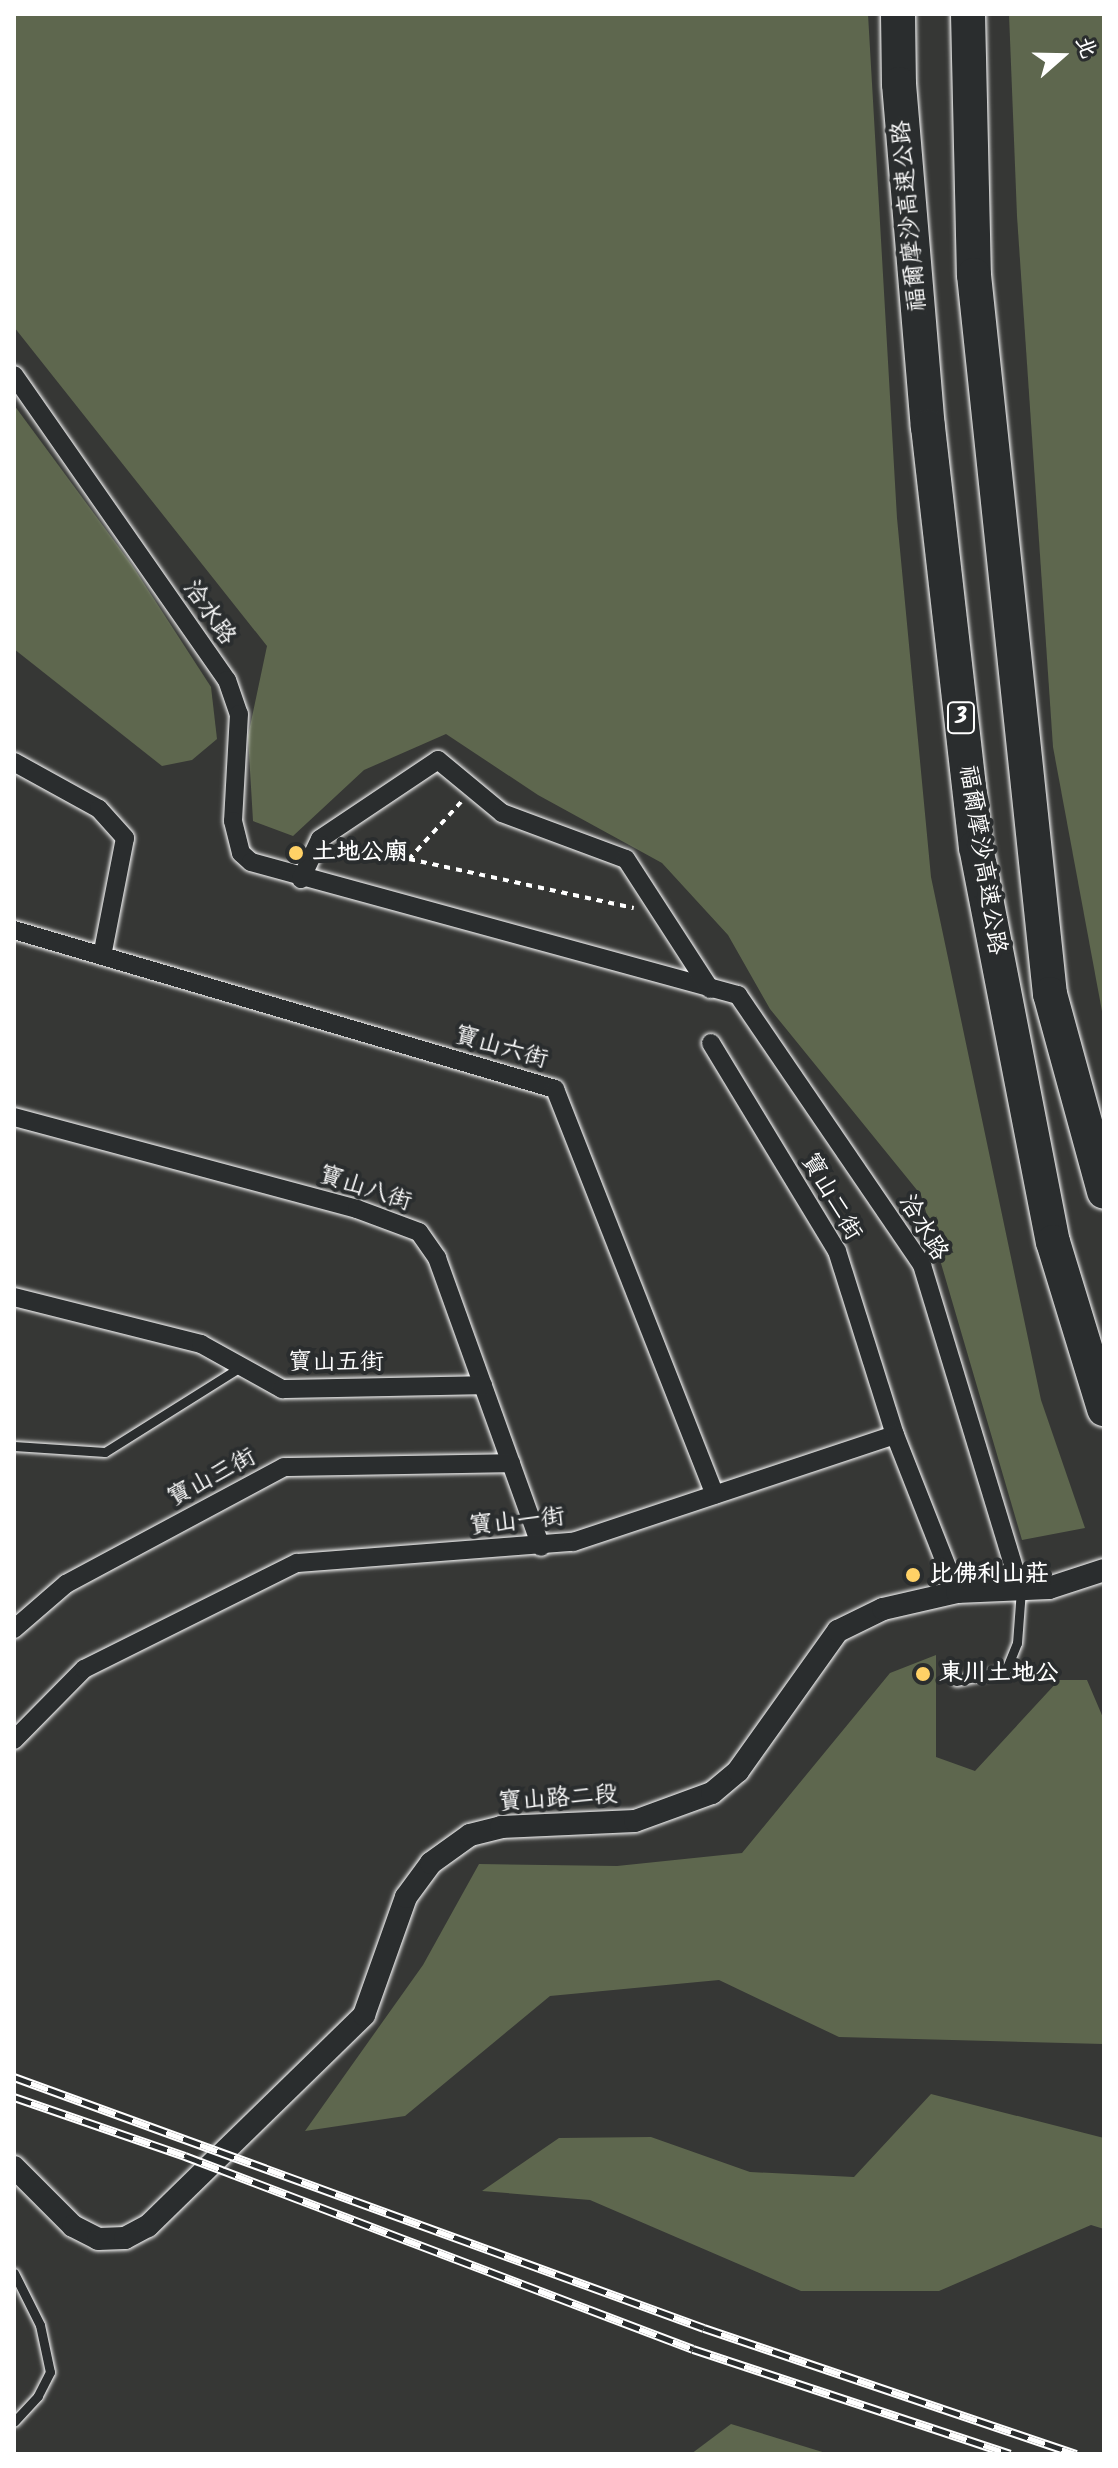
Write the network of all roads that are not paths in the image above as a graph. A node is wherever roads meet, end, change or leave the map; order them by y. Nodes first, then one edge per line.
1 (898, 14) edge
2 (968, 14) edge
3 (14, 375) edge
4 (14, 762) edge
5 (301, 879) junction
6 (14, 930) edge
7 (102, 956) junction
8 (710, 989) junction
9 (711, 1043) dead end
10 (14, 1117) edge
11 (1104, 1192) edge
12 (14, 1297) edge
13 (239, 1368) junction
14 (483, 1385) junction
15 (1104, 1409) edge
16 (895, 1435) junction
17 (14, 1446) edge
18 (511, 1463) junction
19 (715, 1495) junction
20 (541, 1547) junction
21 (1104, 1570) edge
22 (1021, 1590) junction
23 (957, 1592) junction
24 (14, 1629) edge
25 (956, 1681) dead end
26 (14, 1740) edge
27 (14, 2167) edge
28 (14, 2273) edge
29 (14, 2422) edge

1 - 15 highway, 福爾摩沙高速公路 / 3
2 - 11 highway, 福爾摩沙高速公路
3 - 5 street, 洽水路
4 - 7 street
5 - 8 street, 洽水路
5 - 8 street
6 - 7 street, 寶山六街
7 - 19 street, 寶山六街
8 - 22 street, 洽水路
9 - 16 street, 寶山二街
10 - 14 street, 寶山八街
12 - 13 street, 寶山五街
13 - 14 street, 寶山五街
13 - 17 lane
14 - 18 street, 寶山八街
16 - 19 street, 寶山一街
16 - 23 street
18 - 20 street, 寶山八街
18 - 24 street, 寶山三街
19 - 20 street, 寶山一街
20 - 26 street, 寶山一街
21 - 22 street, 寶山路二段
22 - 23 street, 寶山路二段
22 - 25 lane
23 - 27 street, 寶山路二段
28 - 29 lane

